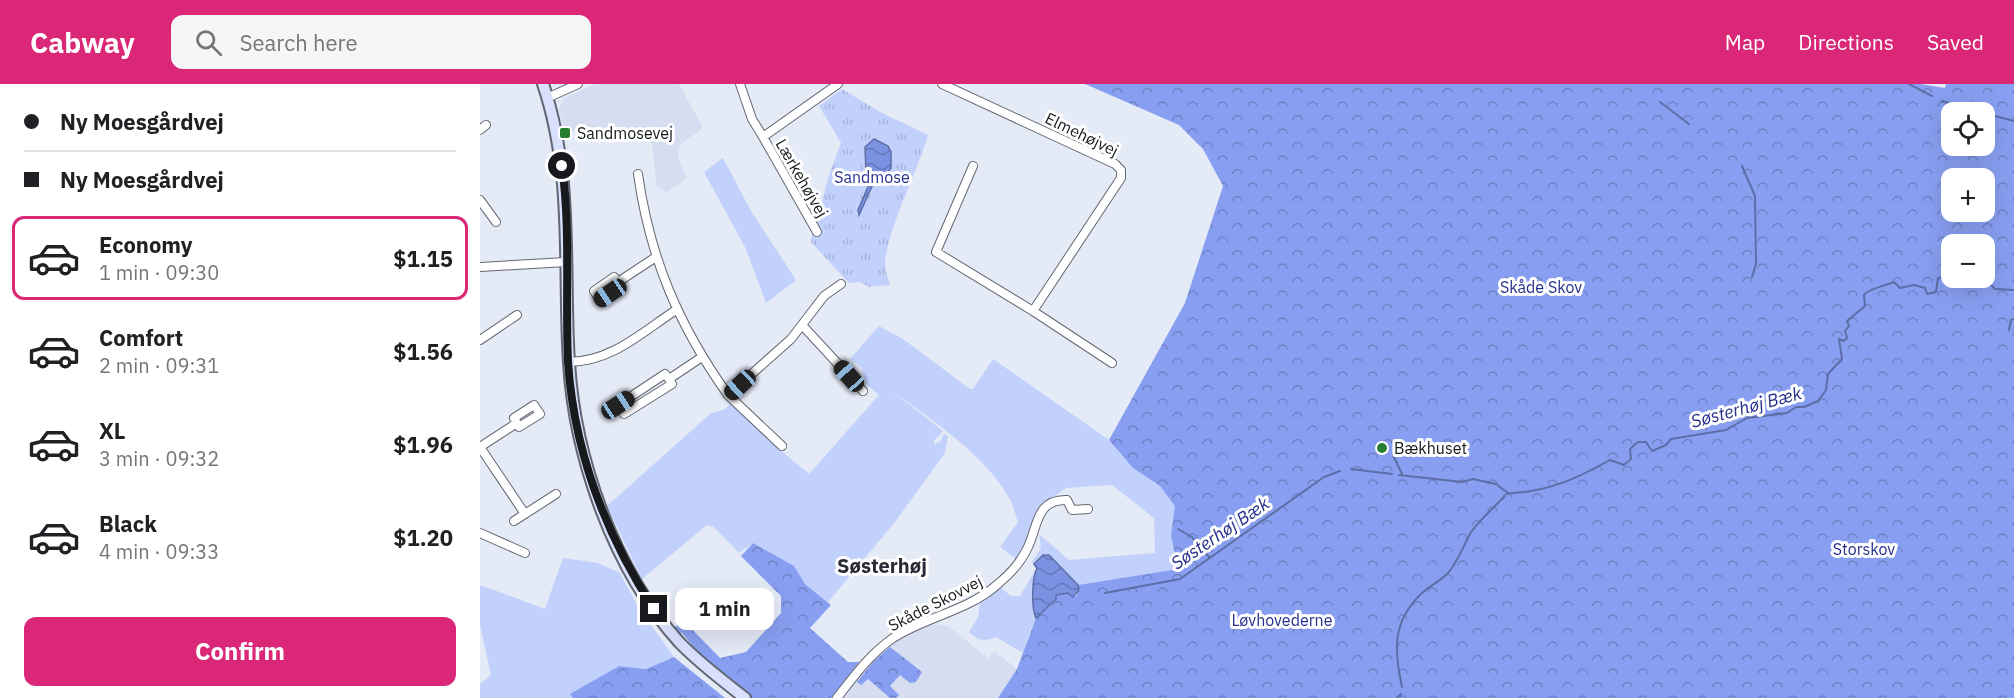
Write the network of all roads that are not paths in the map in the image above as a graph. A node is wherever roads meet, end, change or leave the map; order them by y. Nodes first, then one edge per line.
1 (543, 84) edge
2 (578, 84) edge
3 (740, 84) edge
4 (838, 84) edge
5 (942, 84) edge
6 (548, 98) junction
7 (763, 137) junction
8 (972, 166) dead end
9 (638, 174) dead end
10 (480, 200) edge
11 (496, 222) dead end
12 (817, 232) dead end
13 (656, 257) junction
14 (566, 262) junction
15 (480, 267) edge
16 (618, 282) dead end
17 (841, 284) dead end
18 (676, 310) junction
19 (1032, 311) junction
20 (517, 315) dead end
21 (802, 324) junction
22 (480, 340) edge
23 (702, 357) junction
24 (568, 362) junction
25 (1112, 363) dead end
26 (669, 379) junction
27 (863, 391) dead end
28 (728, 395) junction
29 (517, 423) dead end
30 (782, 446) dead end
31 (480, 447) edge
32 (556, 494) dead end
33 (1088, 509) dead end
34 (525, 514) junction
35 (514, 521) dead end
36 (480, 533) edge
37 (525, 553) dead end
38 (745, 698) edge
39 (837, 698) edge

1 - 6 street
2 - 6 street
3 - 7 street, Lærkehøjvej
4 - 7 street, Lærkehøjvej
5 - 19 street, Elmehøjvej
6 - 14 street
7 - 12 street, Lærkehøjvej
8 - 19 street
9 - 13 street
10 - 11 street
13 - 16 street
13 - 18 street
14 - 15 street
14 - 24 street
17 - 21 street
18 - 23 street
18 - 24 street
19 - 25 street
20 - 22 street
21 - 27 street
21 - 28 street
23 - 26 street
23 - 28 street
24 - 38 street
26 - 26 street
28 - 30 street
29 - 31 street
31 - 34 street
32 - 34 street
33 - 39 street, Skåde Skovvej
34 - 35 street
36 - 37 street

